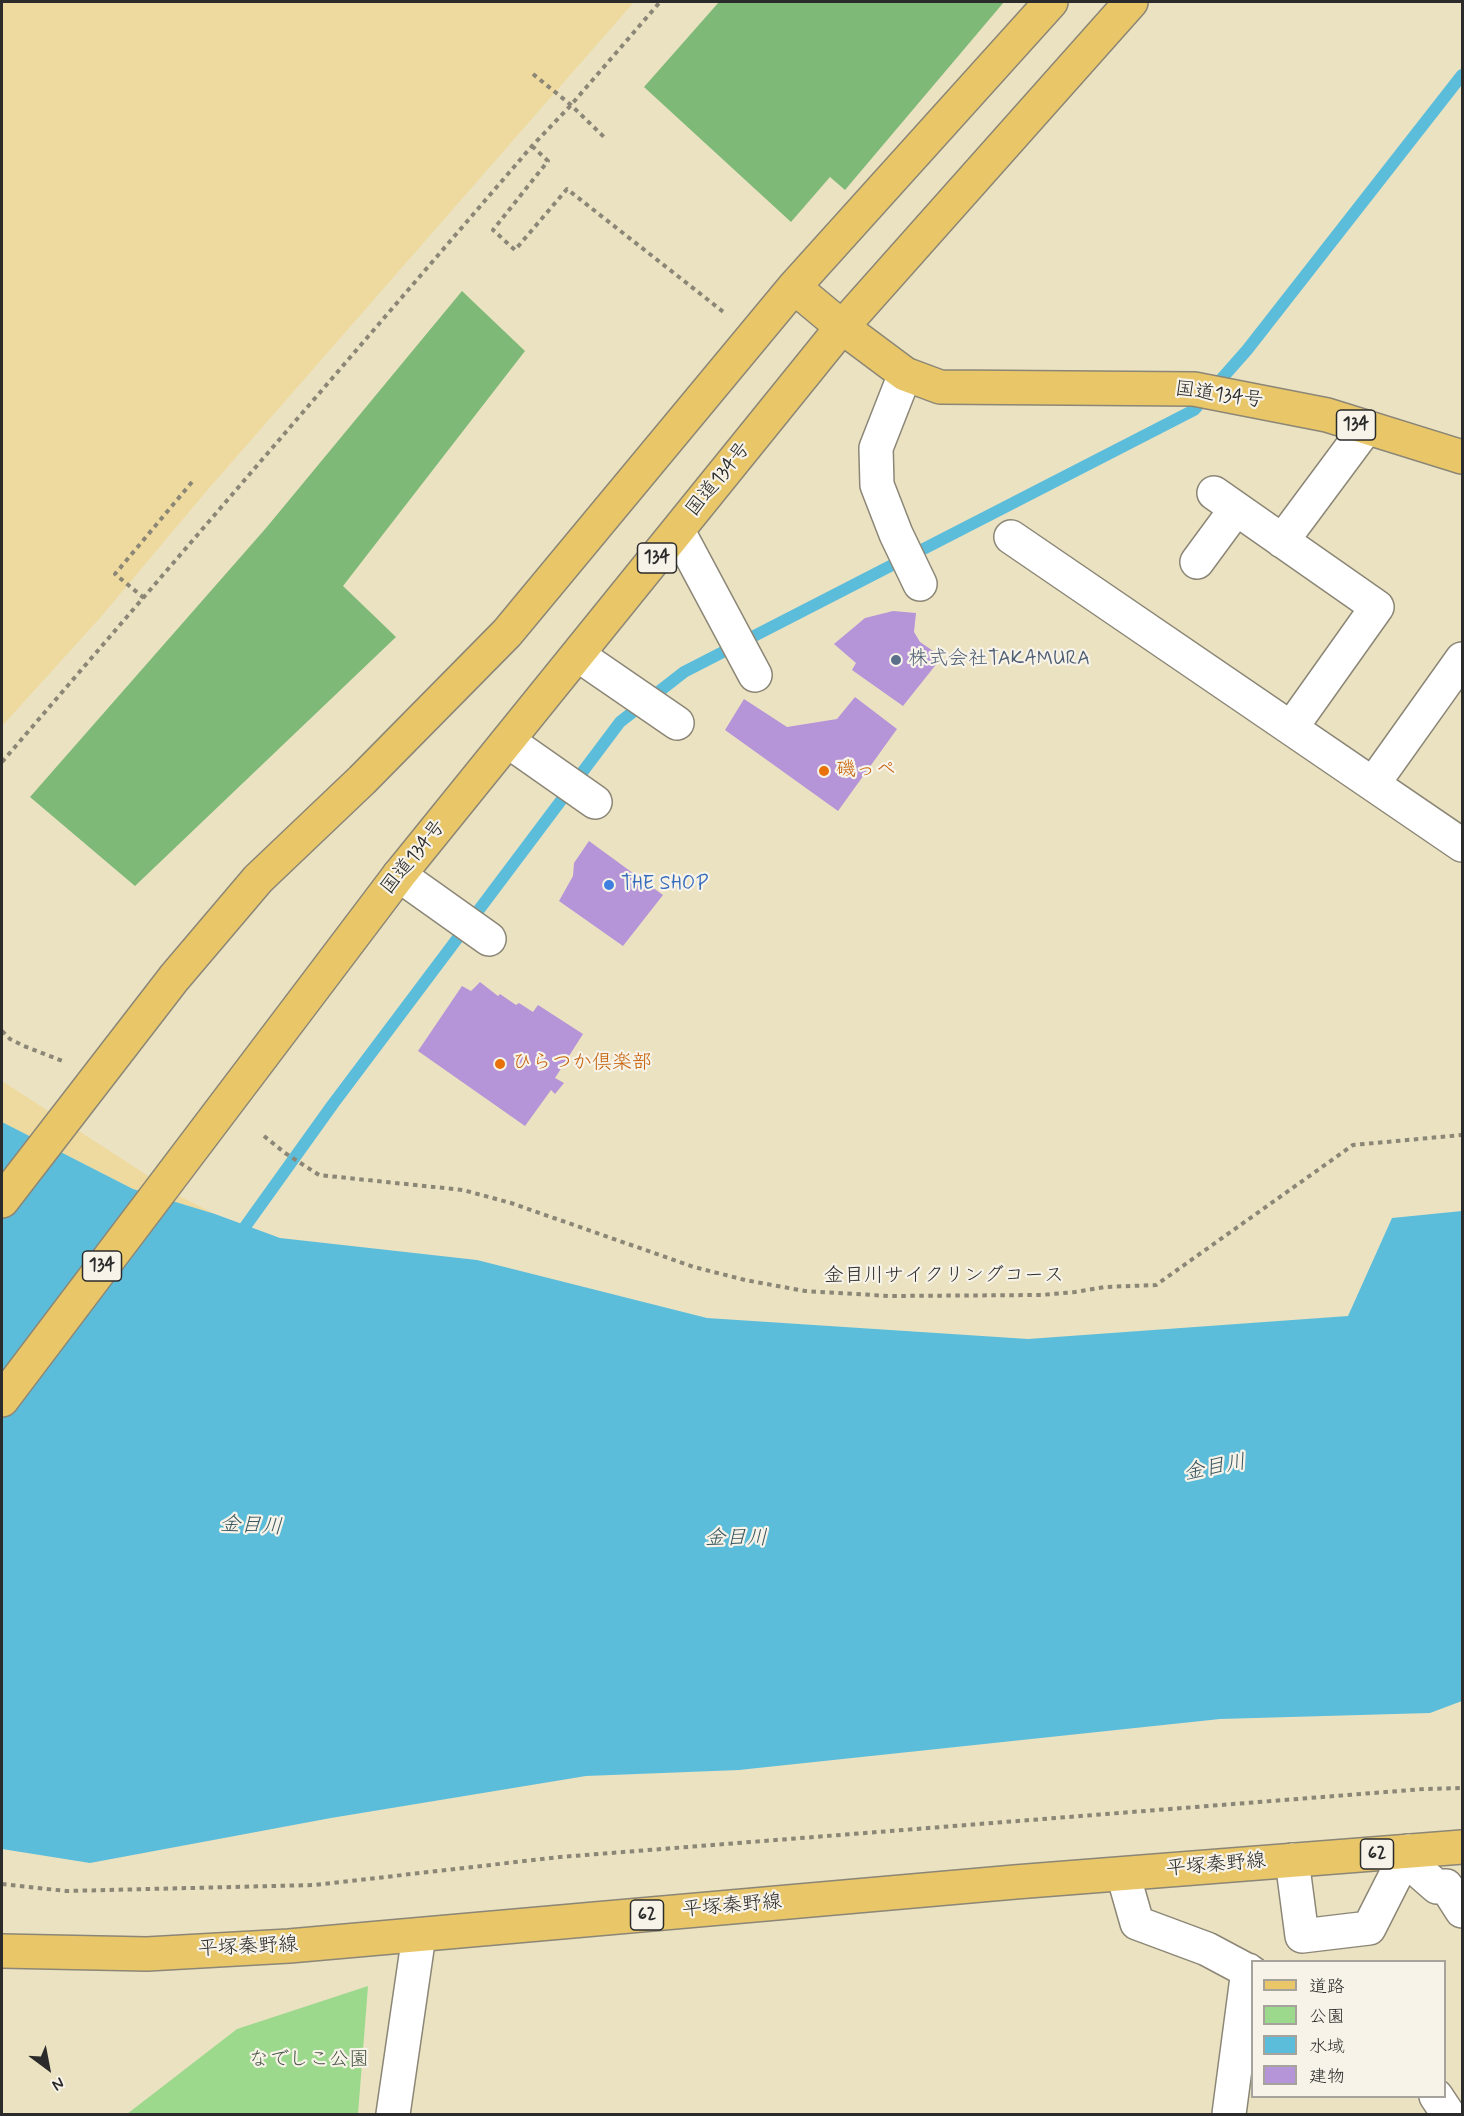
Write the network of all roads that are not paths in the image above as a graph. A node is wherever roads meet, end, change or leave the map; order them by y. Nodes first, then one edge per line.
1 (1051, 2) edge
2 (1131, 2) edge
3 (794, 287) junction
4 (842, 327) junction
5 (905, 374) junction
6 (1366, 428) junction
7 (1462, 457) edge
8 (678, 531) junction
9 (1011, 537) dead end
10 (1282, 542) junction
11 (1197, 562) dead end
12 (920, 584) dead end
13 (578, 654) junction
14 (1462, 659) edge
15 (753, 671) dead end
16 (672, 720) dead end
17 (1291, 728) junction
18 (508, 741) junction
19 (1373, 784) junction
20 (595, 802) dead end
21 (1462, 845) edge
22 (399, 875) junction
23 (489, 939) dead end
24 (2, 1201) edge
25 (2, 1400) edge
26 (1462, 1847) edge
27 (1408, 1851) junction
28 (1292, 1860) junction
29 (1123, 1874) junction
30 (1457, 1894) edge
31 (419, 1935) junction
32 (2, 1951) edge
33 (1250, 1972) edge
34 (1437, 2098) edge
35 (393, 2115) edge
36 (1229, 2115) edge
37 (1448, 2115) edge

1 - 3 main road
2 - 4 main road, 国道134号 / 134
3 - 4 main road, 国道134号 / 134
3 - 24 main road
4 - 5 main road, 国道134号 / 134
4 - 8 main road, 国道134号 / 134
5 - 6 main road, 国道134号 / 134
5 - 12 street
6 - 7 main road, 国道134号 / 134
6 - 10 street
8 - 13 main road, 国道134号 / 134
8 - 15 street
9 - 17 street
10 - 11 street
10 - 17 street
13 - 16 street
13 - 18 main road, 国道134号 / 134
14 - 19 street
17 - 19 street
18 - 20 street
18 - 22 main road, 国道134号 / 134
19 - 21 street
22 - 23 street
22 - 25 main road, 国道134号 / 134
26 - 27 main road, 平塚秦野線 / 62
27 - 28 main road, 平塚秦野線 / 62
27 - 28 street
27 - 30 street
28 - 29 main road, 平塚秦野線 / 62
29 - 31 main road, 平塚秦野線 / 62
29 - 33 street
31 - 32 main road, 平塚秦野線 / 62
31 - 35 street
33 - 36 street
34 - 37 street

